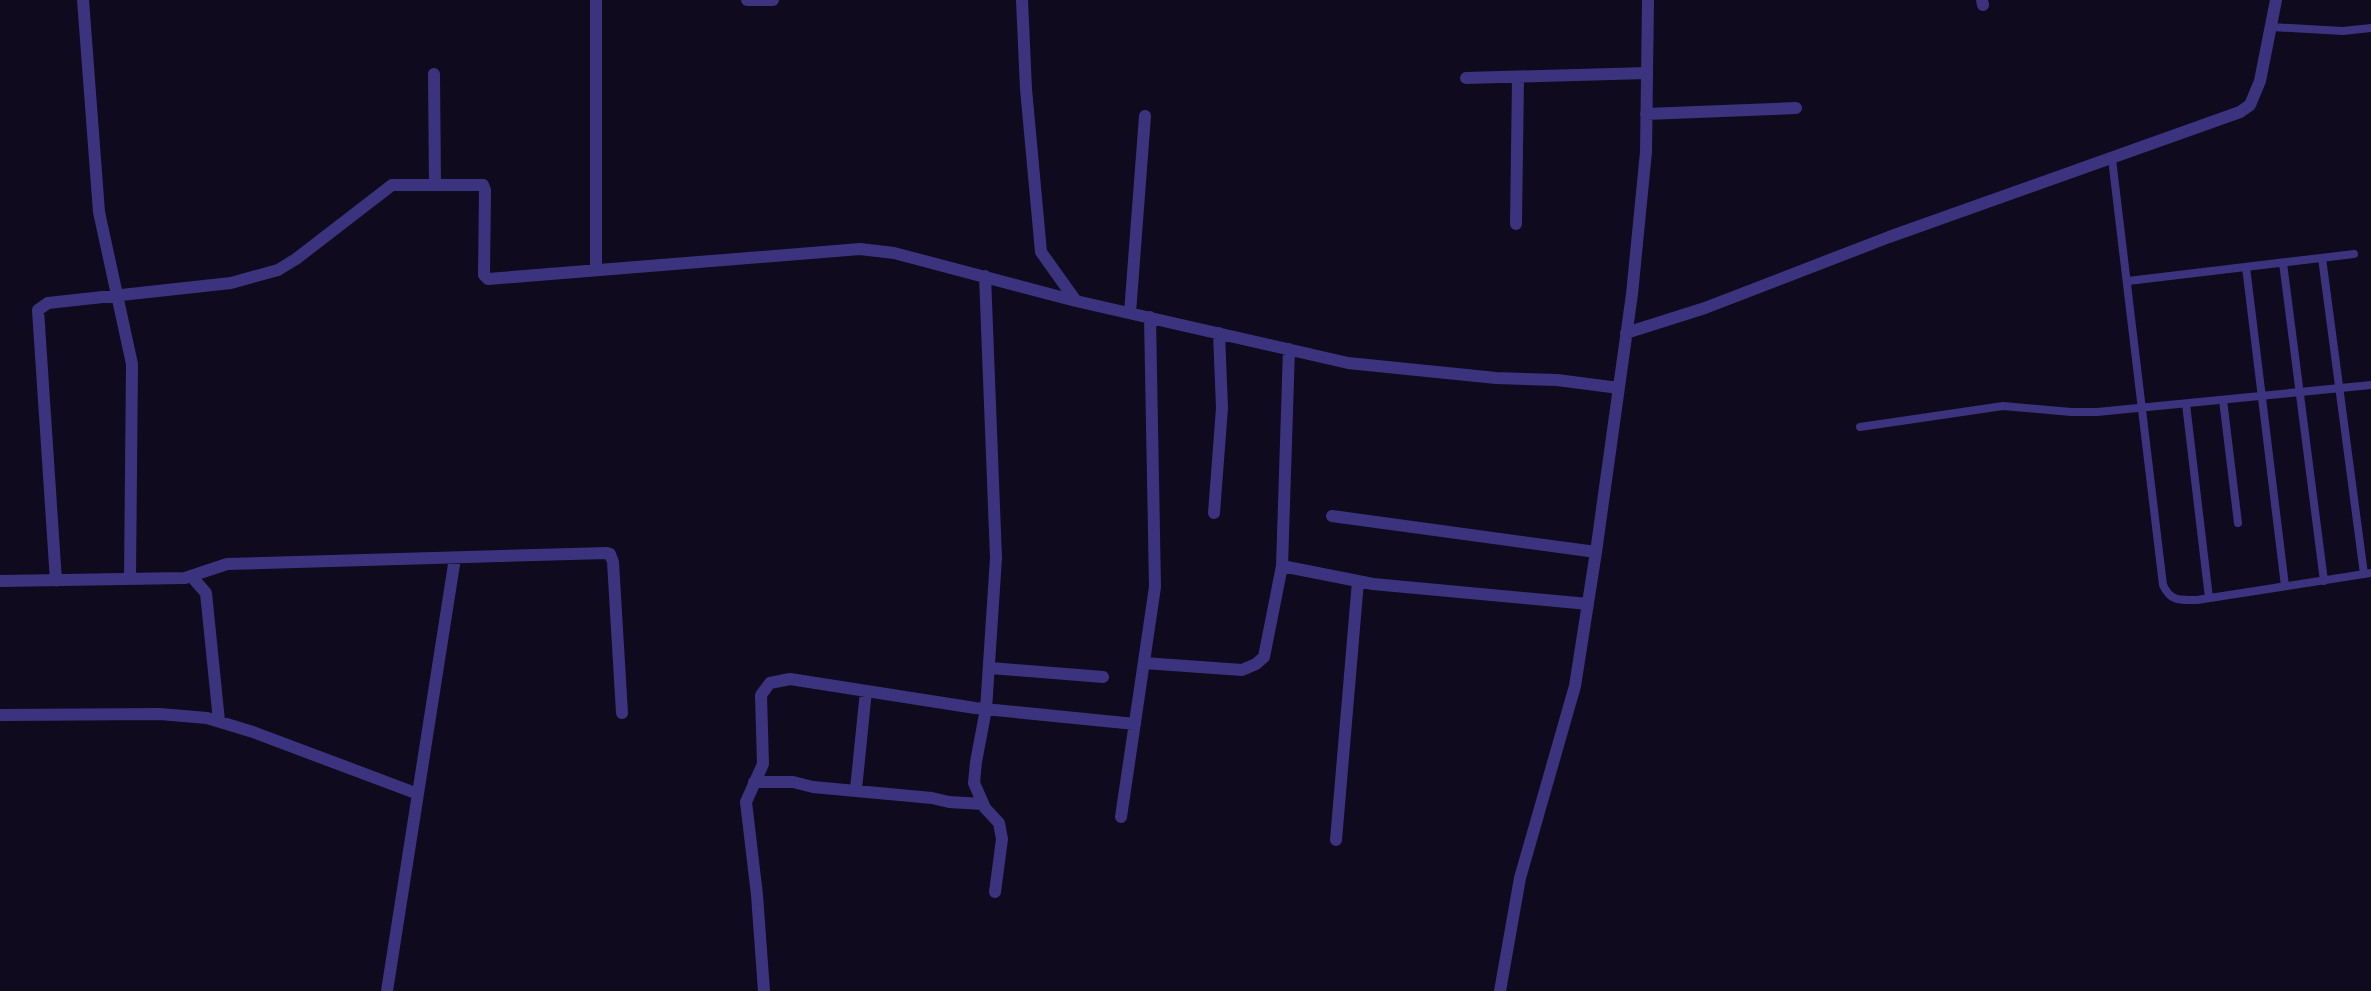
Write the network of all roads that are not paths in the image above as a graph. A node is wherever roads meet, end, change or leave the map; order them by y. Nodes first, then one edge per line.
1 (83, 0) edge
2 (596, 0) edge
3 (747, 0) edge
4 (773, 0) edge
5 (1022, 0) edge
6 (1648, 0) edge
7 (2276, 0) edge
8 (2271, 26) junction
9 (2371, 28) edge
10 (1647, 73) junction
11 (434, 74) dead end
12 (1518, 77) junction
13 (1466, 78) dead end
14 (1796, 108) dead end
15 (1646, 114) junction
16 (1145, 116) dead end
17 (2112, 159) junction
18 (434, 185) junction
19 (1516, 224) dead end
20 (2354, 254) dead end
21 (2322, 258) junction
22 (2283, 263) junction
23 (2246, 267) junction
24 (596, 270) junction
25 (985, 276) junction
26 (2128, 281) junction
27 (119, 296) junction
28 (1076, 301) junction
29 (1130, 313) junction
30 (1150, 316) junction
31 (1219, 333) junction
32 (1626, 333) junction
33 (1289, 349) junction
34 (2371, 385) edge
35 (2339, 387) junction
36 (1619, 388) junction
37 (2300, 391) junction
38 (2262, 396) junction
39 (2223, 400) junction
40 (2186, 404) junction
41 (2143, 409) junction
42 (1860, 427) dead end
43 (1214, 513) dead end
44 (1332, 516) dead end
45 (2238, 523) dead end
46 (1596, 552) junction
47 (455, 558) junction
48 (1282, 566) junction
49 (2368, 574) edge
50 (192, 577) junction
51 (130, 579) junction
52 (2324, 580) junction
53 (56, 581) junction
54 (1358, 581) junction
55 (0, 582) edge
56 (2285, 586) junction
57 (2209, 598) junction
58 (1588, 604) junction
59 (1144, 663) junction
60 (990, 668) junction
61 (1103, 677) dead end
62 (866, 691) junction
63 (986, 709) junction
64 (622, 713) dead end
65 (0, 715) edge
66 (219, 721) junction
67 (1135, 724) junction
68 (754, 782) junction
69 (856, 789) junction
70 (418, 794) junction
71 (983, 804) junction
72 (1121, 817) dead end
73 (1336, 840) dead end
74 (994, 892) dead end
75 (387, 991) edge
76 (764, 991) edge
77 (1500, 991) edge

1 - 27 street
2 - 24 street
3 - 4 street
5 - 28 street
6 - 10 street
7 - 8 street
8 - 9 lane
8 - 17 street
10 - 12 street
10 - 15 street
11 - 18 street
12 - 13 street
12 - 19 street
14 - 15 street
15 - 32 street
16 - 29 street
17 - 26 lane
17 - 32 street
18 - 24 street
18 - 27 street
20 - 21 lane
21 - 22 lane
21 - 35 lane
22 - 23 lane
22 - 37 lane
23 - 26 lane
23 - 38 lane
24 - 25 street
25 - 28 street
25 - 60 street
26 - 41 lane
27 - 51 street
27 - 53 street
28 - 29 street
29 - 30 street
30 - 31 street
30 - 59 street
31 - 33 street
31 - 43 street
32 - 36 street
33 - 36 street
33 - 48 street
34 - 35 lane
35 - 37 lane
35 - 49 lane
36 - 46 street
37 - 38 lane
37 - 52 lane
38 - 39 lane
38 - 56 lane
39 - 40 lane
39 - 45 lane
40 - 41 lane
40 - 57 lane
41 - 42 lane
41 - 57 lane
44 - 46 street
46 - 58 street
47 - 50 street
47 - 64 street
47 - 70 street
48 - 54 street
48 - 59 street
49 - 52 lane
50 - 51 street
50 - 66 street
51 - 53 street
52 - 56 lane
53 - 55 street
54 - 58 street
54 - 73 street
56 - 57 lane
58 - 77 street
59 - 67 street
60 - 61 street
60 - 63 street
62 - 63 street
62 - 68 street
62 - 69 street
63 - 67 street
63 - 71 street
65 - 66 street
66 - 70 street
67 - 72 street
68 - 69 street
68 - 76 street
69 - 71 street
70 - 75 street
71 - 74 street

